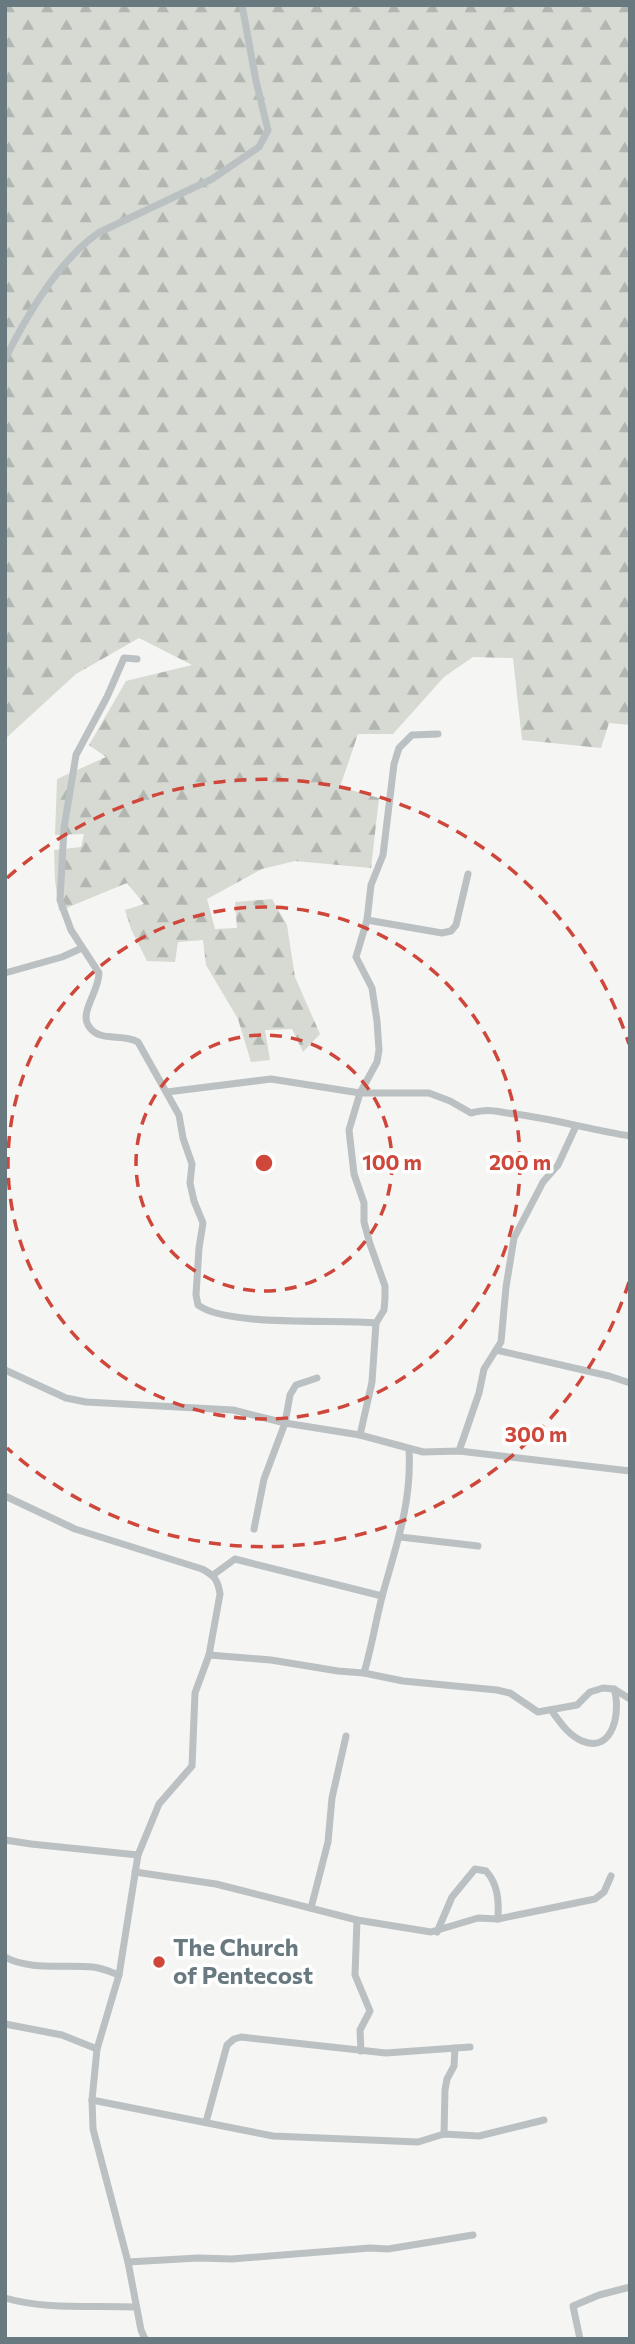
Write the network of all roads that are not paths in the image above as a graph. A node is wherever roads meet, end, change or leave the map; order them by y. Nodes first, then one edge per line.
1 (242, 5) edge
2 (5, 359) edge
3 (137, 659) dead end
4 (438, 734) dead end
5 (468, 874) dead end
6 (367, 920) junction
7 (82, 948) junction
8 (5, 973) edge
9 (167, 1092) junction
10 (360, 1093) junction
11 (576, 1126) junction
12 (630, 1136) edge
13 (376, 1323) junction
14 (496, 1350) junction
15 (5, 1370) edge
16 (317, 1378) dead end
17 (630, 1383) edge
18 (285, 1423) junction
19 (360, 1435) junction
20 (409, 1449) junction
21 (459, 1451) junction
22 (630, 1471) edge
23 (5, 1496) edge
24 (254, 1529) dead end
25 (400, 1537) junction
26 (478, 1546) dead end
27 (213, 1575) junction
28 (382, 1596) junction
29 (209, 1655) junction
30 (364, 1673) junction
31 (614, 1689) junction
32 (630, 1699) edge
33 (551, 1710) junction
34 (346, 1736) dead end
35 (5, 1840) edge
36 (138, 1855) junction
37 (135, 1872) junction
38 (611, 1876) dead end
39 (311, 1908) junction
40 (498, 1919) junction
41 (357, 1920) junction
42 (437, 1932) junction
43 (5, 1957) edge
44 (119, 1975) junction
45 (6, 2025) edge
46 (470, 2047) dead end
47 (455, 2048) junction
48 (97, 2049) junction
49 (361, 2051) junction
50 (92, 2100) junction
51 (544, 2120) dead end
52 (206, 2122) junction
53 (444, 2134) junction
54 (473, 2235) dead end
55 (128, 2262) junction
56 (630, 2287) edge
57 (5, 2298) edge
58 (136, 2307) junction
59 (145, 2339) edge
60 (580, 2339) edge

1 - 2 street
3 - 7 street
4 - 6 street
5 - 6 street
6 - 10 street
7 - 8 street
7 - 9 street
9 - 10 street
9 - 13 street
10 - 11 street
10 - 13 street
11 - 12 street
11 - 14 street
13 - 19 street
14 - 17 street
14 - 21 street
15 - 18 street
16 - 18 street
18 - 19 street
18 - 24 street
19 - 20 street
20 - 21 street
20 - 25 street
21 - 22 street
23 - 27 street
25 - 26 street
25 - 28 street
27 - 28 street
27 - 29 street
28 - 30 street
29 - 30 street
29 - 36 street
30 - 33 street
31 - 32 street
31 - 33 street
31 - 33 street
34 - 39 street
35 - 36 street
36 - 37 street
37 - 39 street
37 - 44 street
38 - 40 street
39 - 41 street
40 - 42 street
40 - 42 street
41 - 42 street
41 - 49 street
43 - 44 street
44 - 48 street
45 - 48 street
46 - 47 street
47 - 49 street
47 - 53 street
48 - 50 street
49 - 52 street
50 - 52 street
50 - 55 street
51 - 53 street
52 - 53 street
54 - 55 street
55 - 58 street
56 - 60 street
57 - 58 street
58 - 59 street

